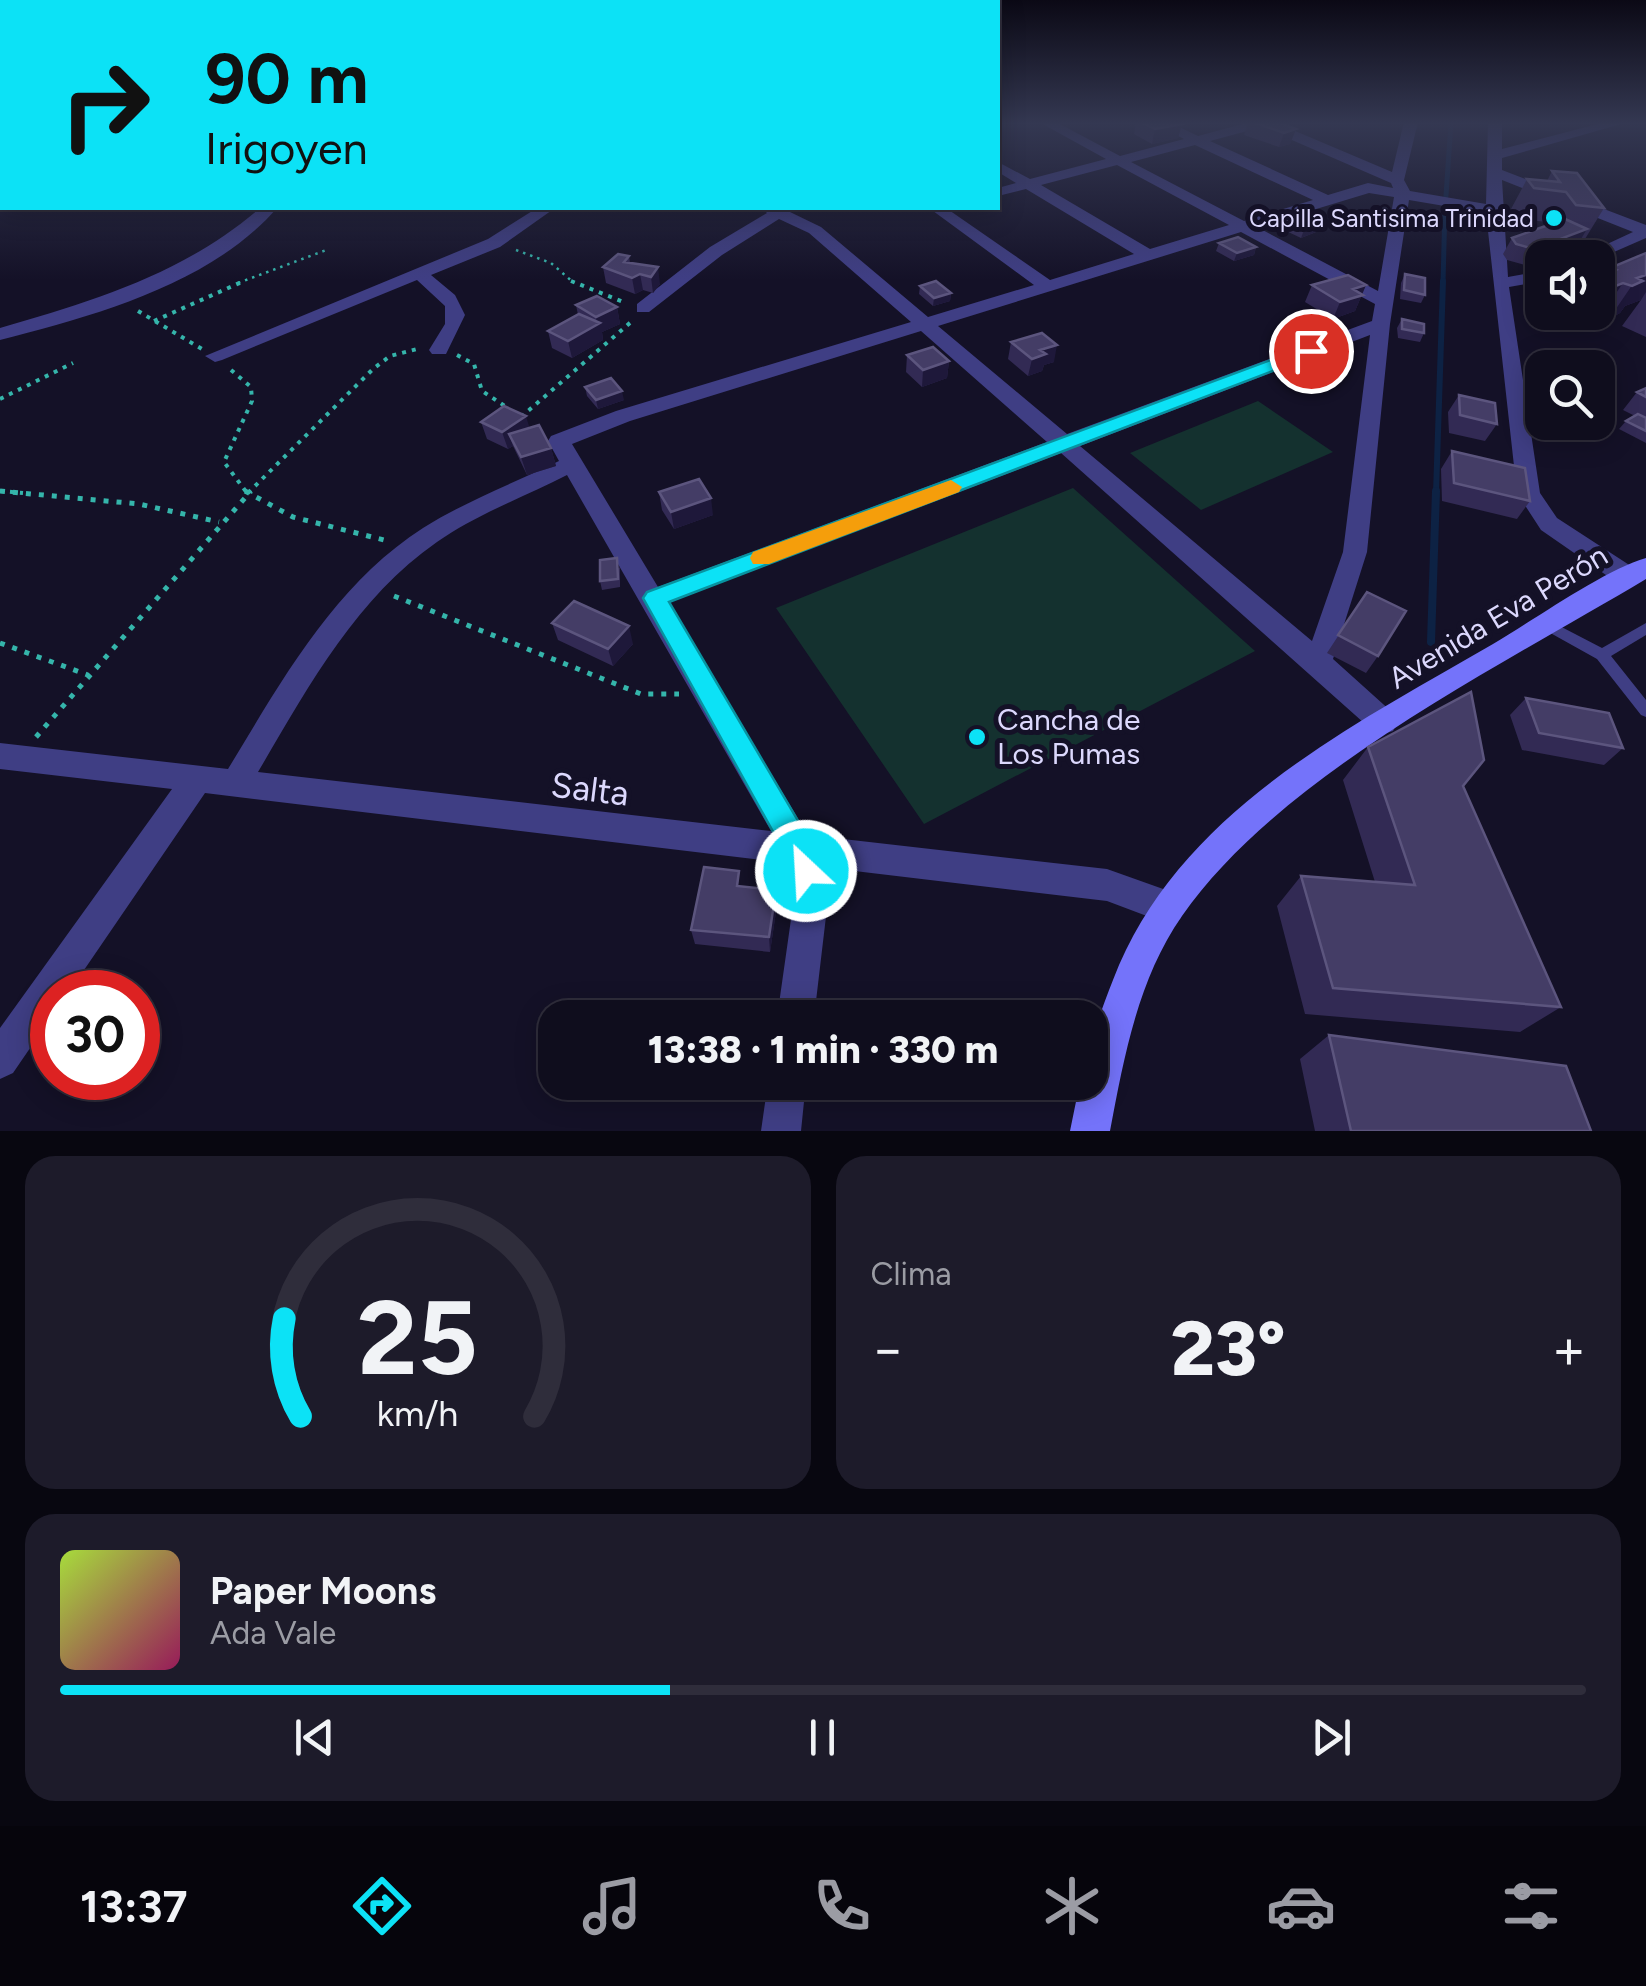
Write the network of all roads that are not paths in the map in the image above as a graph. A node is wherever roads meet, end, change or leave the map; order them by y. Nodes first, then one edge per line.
1 (1012, 175) edge
2 (1063, 175) edge
3 (1143, 175) edge
4 (1270, 175) edge
5 (1376, 175) edge
6 (1402, 175) edge
7 (1494, 175) edge
8 (1520, 175) edge
9 (1027, 184) junction
10 (1400, 186) junction
11 (1000, 191) edge
12 (1325, 200) junction
13 (267, 210) edge
14 (544, 210) edge
15 (776, 210) edge
16 (780, 210) edge
17 (939, 210) edge
18 (1494, 210) junction
19 (1241, 226) junction
20 (1646, 231) edge
21 (1615, 245) edge
22 (1148, 256) junction
23 (418, 273) junction
24 (1525, 279) edge
25 (1500, 284) junction
26 (1048, 286) junction
27 (643, 308) road end
28 (1384, 314) junction
29 (928, 324) junction
30 (0, 334) edge
31 (438, 350) road end
32 (215, 356) road end
33 (1068, 444) junction
34 (566, 452) junction
35 (1637, 572) edge
36 (655, 598) junction
37 (1550, 626) junction
38 (1646, 628) edge
39 (1602, 655) junction
40 (1318, 662) junction
41 (1646, 711) edge
42 (1384, 722) junction
43 (9, 757) edge
44 (195, 782) junction
45 (234, 786) junction
46 (800, 851) junction
47 (1168, 907) junction
48 (798, 1000) edge
49 (7, 1038) edge
50 (784, 1100) edge
51 (780, 1131) edge
52 (1090, 1131) edge

1 - 9 street
2 - 9 street
3 - 19 street
4 - 12 street
5 - 10 street
6 - 10 street
7 - 18 street
8 - 20 street
9 - 11 street
9 - 22 street
10 - 12 street
10 - 18 street
10 - 28 street
12 - 19 street
13 - 30 street
14 - 23 street
15 - 27 street
16 - 29 street
17 - 26 street
18 - 25 street
19 - 22 street
19 - 28 street
20 - 21 street
22 - 26 street
23 - 31 street
23 - 32 street
24 - 25 street
25 - 35 street
26 - 29 street
28 - 33 street
28 - 40 street
29 - 33 street
29 - 34 street
33 - 36 street
33 - 40 street
34 - 36 street
34 - 45 street
35 - 37 main road, Avenida Eva Perón
36 - 46 street
37 - 39 lane
37 - 42 main road, Avenida Eva Perón
38 - 39 lane
39 - 41 lane
40 - 42 street
42 - 47 main road, Avenida Eva Perón
43 - 44 street, Salta
44 - 45 street, Salta
44 - 49 street
45 - 46 street, Salta
46 - 47 street, Salta
46 - 48 street
47 - 52 main road, Avenida Eva Perón
50 - 51 street

